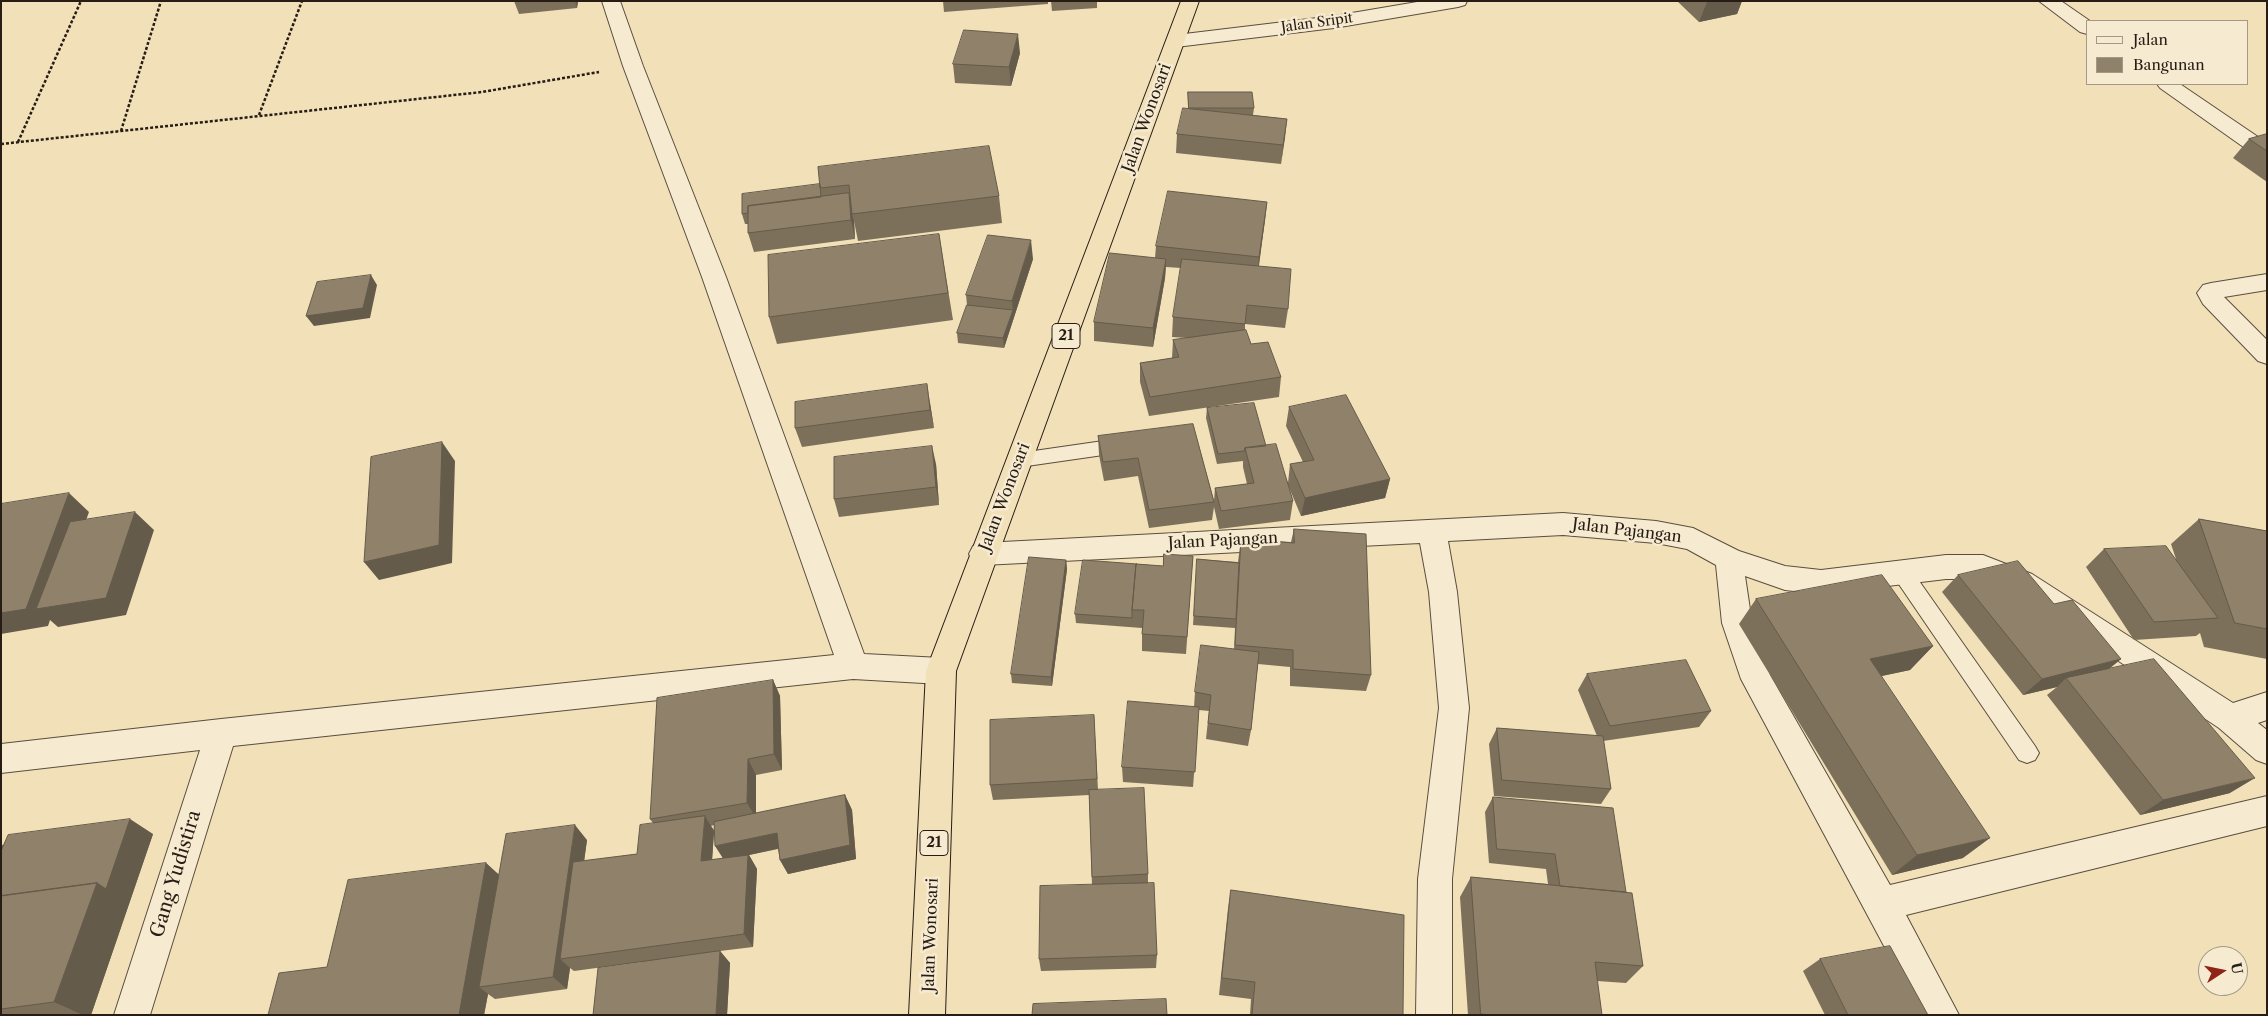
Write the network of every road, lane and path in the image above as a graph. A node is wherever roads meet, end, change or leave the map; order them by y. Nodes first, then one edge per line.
1 (80, 1) edge
2 (161, 1) edge
3 (302, 1) edge
4 (611, 1) edge
5 (1190, 1) edge
6 (1458, 1) edge
7 (2048, 1) edge
8 (2086, 27) edge
9 (1176, 41) junction
10 (633, 66) junction
11 (2168, 85) edge
12 (259, 116) junction
13 (121, 131) junction
14 (18, 142) junction
15 (1, 144) edge
16 (2267, 153) edge
17 (2267, 282) edge
18 (2267, 355) edge
19 (1141, 442) edge
20 (1020, 460) junction
21 (1432, 530) junction
22 (983, 554) junction
23 (1729, 559) junction
24 (1904, 574) junction
25 (853, 666) junction
26 (941, 670) junction
27 (2267, 706) edge
28 (2230, 718) junction
29 (221, 733) junction
30 (2267, 750) edge
31 (2027, 753) dead end
32 (1, 759) edge
33 (2267, 811) edge
34 (1882, 904) junction
35 (132, 1015) edge
36 (928, 1015) edge
37 (1434, 1015) edge
38 (1940, 1015) edge

1 - 14 path
2 - 13 path
3 - 12 path
4 - 10 street
5 - 9 highway, Jalan Wonosari / 21
6 - 9 street, Jalan Sripit
7 - 8 street
9 - 20 highway, Jalan Wonosari / 21
10 - 12 path
10 - 25 street
11 - 16 street
12 - 13 path
13 - 14 path
14 - 15 path
17 - 18 street
19 - 20 lane
20 - 22 highway, Jalan Wonosari / 21
21 - 22 street, Jalan Pajangan
21 - 23 street, Jalan Pajangan
21 - 37 street
22 - 26 highway, Jalan Wonosari / 21
23 - 24 street, Jalan Pajangan
23 - 34 street
24 - 28 street, Jalan Pajangan
24 - 31 lane
25 - 26 street
25 - 29 street
26 - 36 highway, Jalan Wonosari / 21
27 - 28 street
28 - 30 street, Jalan Pajangan
29 - 32 street
29 - 35 street, Gang Yudistira
33 - 34 street
34 - 38 street

